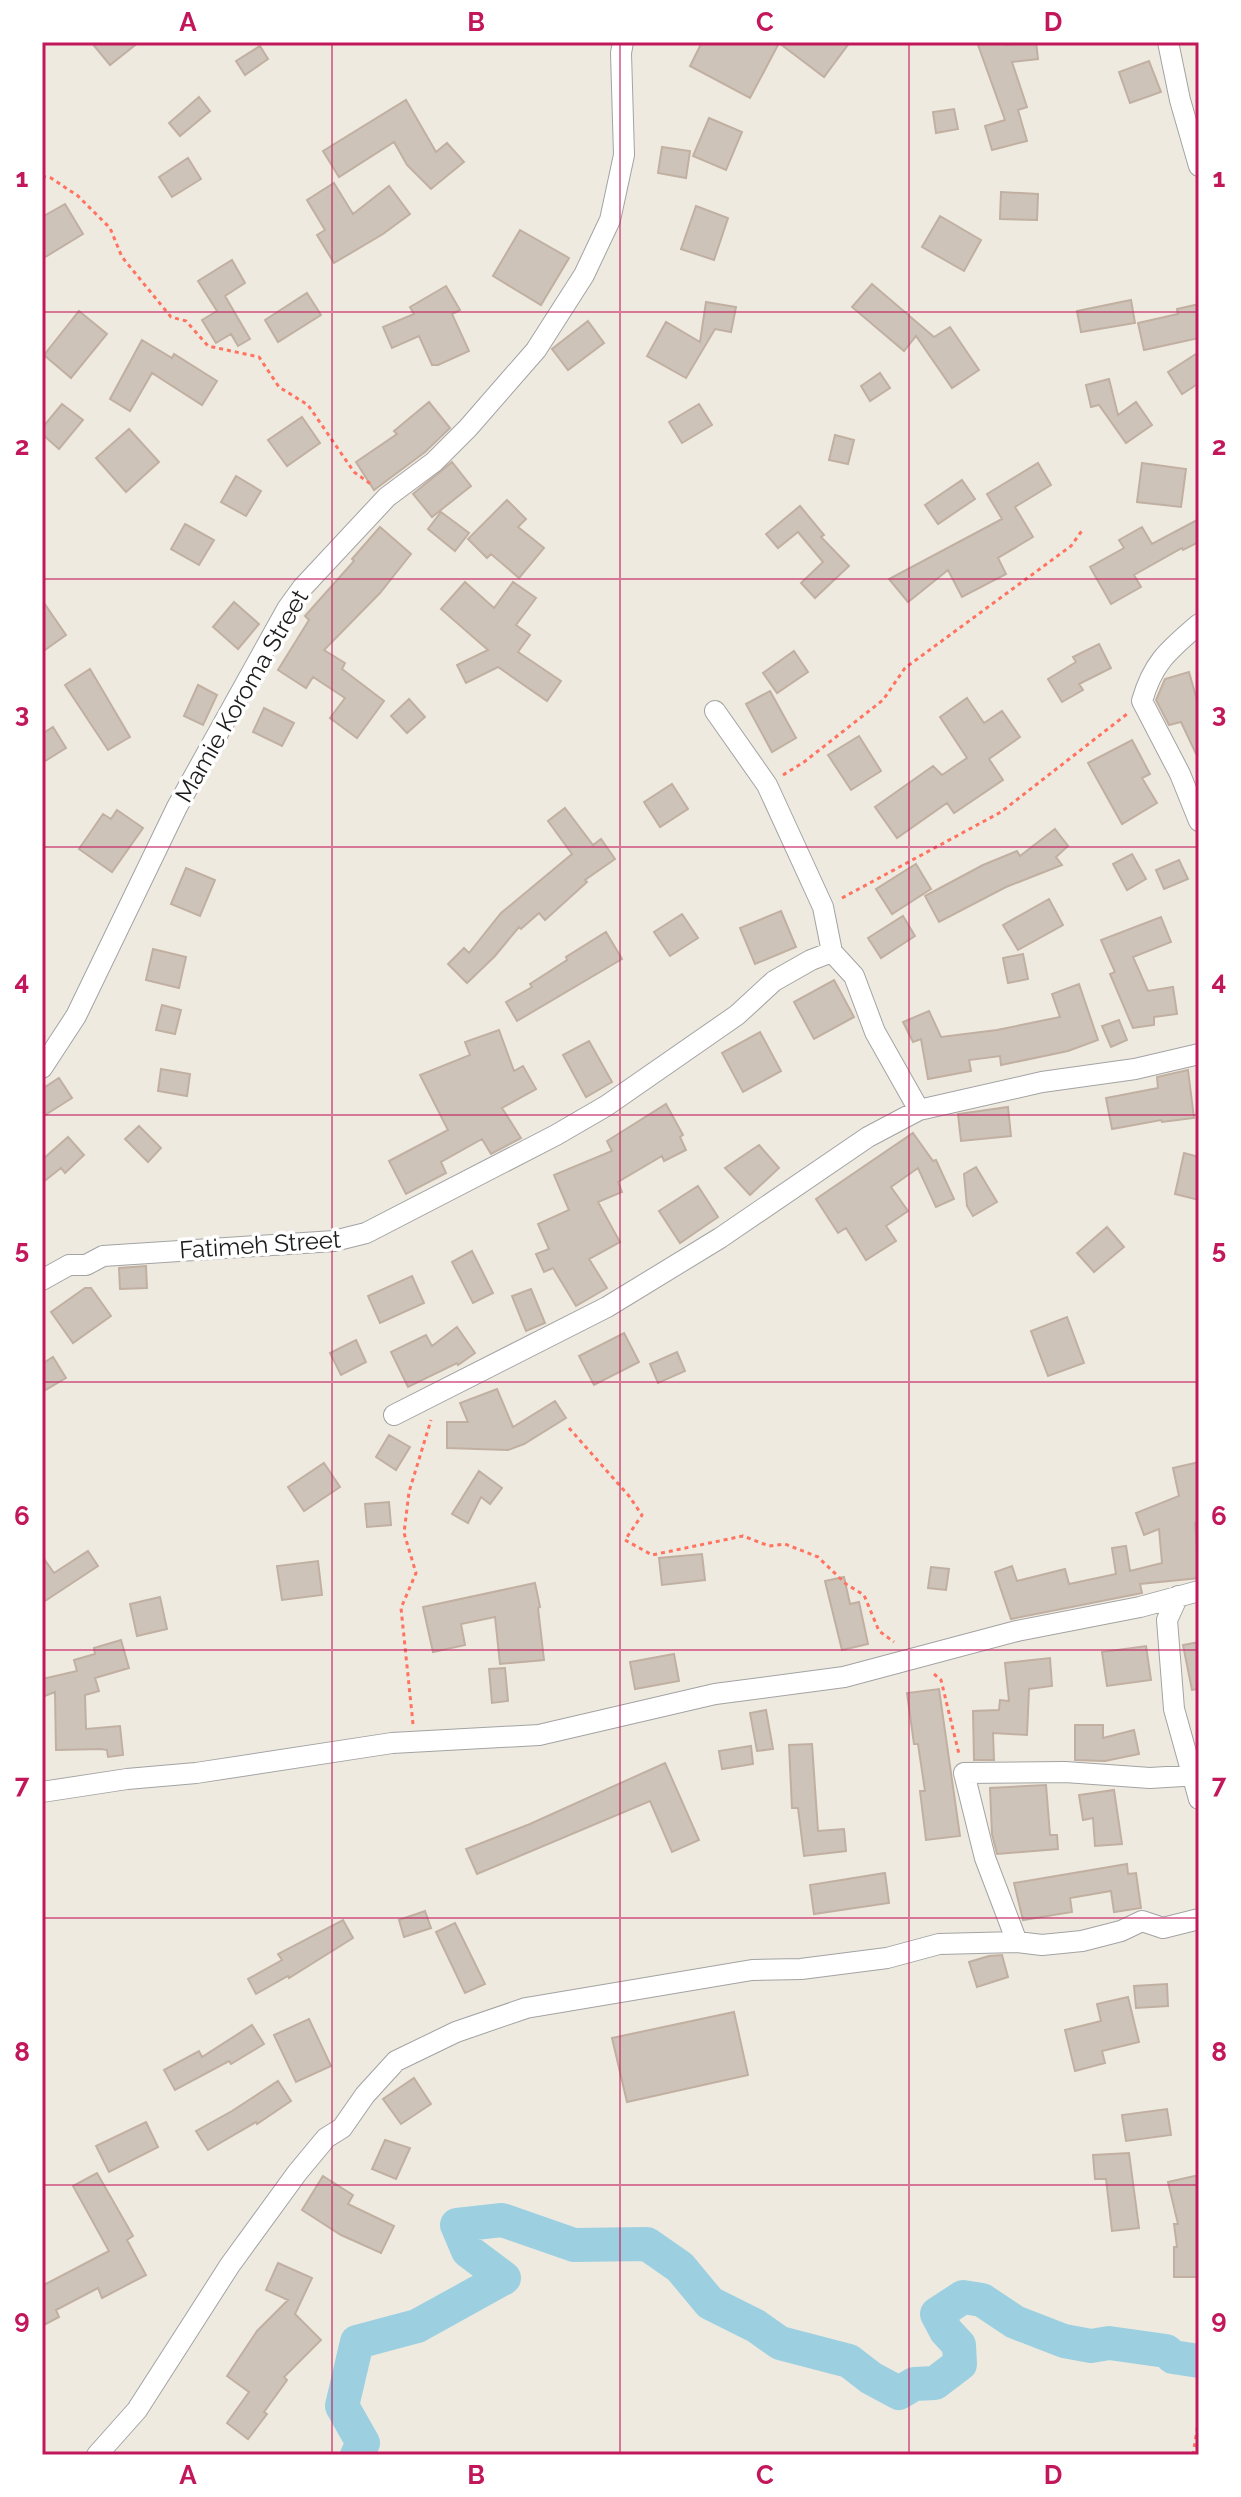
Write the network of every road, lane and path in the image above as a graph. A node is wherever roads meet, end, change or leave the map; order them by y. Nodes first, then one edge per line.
1 (623, 42) edge
2 (1168, 42) edge
3 (1199, 166) edge
4 (42, 176) edge
5 (387, 497) junction
6 (1083, 529) dead end
7 (1199, 624) edge
8 (1142, 701) junction
9 (715, 711) dead end
10 (767, 785) junction
11 (1199, 821) edge
12 (823, 907) junction
13 (832, 952) junction
14 (1199, 1054) edge
15 (42, 1068) edge
16 (919, 1110) junction
17 (42, 1280) edge
18 (438, 1393) junction
19 (394, 1415) dead end
20 (569, 1428) dead end
21 (1199, 1591) edge
22 (1178, 1596) junction
23 (915, 1657) junction
24 (415, 1741) junction
25 (964, 1773) junction
26 (1197, 1775) edge
27 (42, 1792) edge
28 (1199, 1799) edge
29 (1199, 1919) edge
30 (1017, 1942) junction
31 (1199, 2417) edge
32 (1198, 2441) edge
33 (97, 2455) edge
34 (1193, 2455) edge

1 - 5 street, Mamie Koroma Street
2 - 3 street
4 - 5 path
5 - 15 street, Mamie Koroma Street
6 - 10 path
7 - 8 street
8 - 11 street
8 - 12 path
9 - 10 street
10 - 12 street
12 - 13 street
13 - 16 street
13 - 17 street, Fatimeh Street
14 - 16 street
16 - 18 street
18 - 19 street
18 - 24 path
20 - 23 path
21 - 22 street
22 - 23 street
22 - 26 street
23 - 24 street
23 - 25 path
24 - 27 street
25 - 26 street
25 - 30 street
26 - 28 street
29 - 30 street
30 - 33 street
31 - 32 path
32 - 34 path

